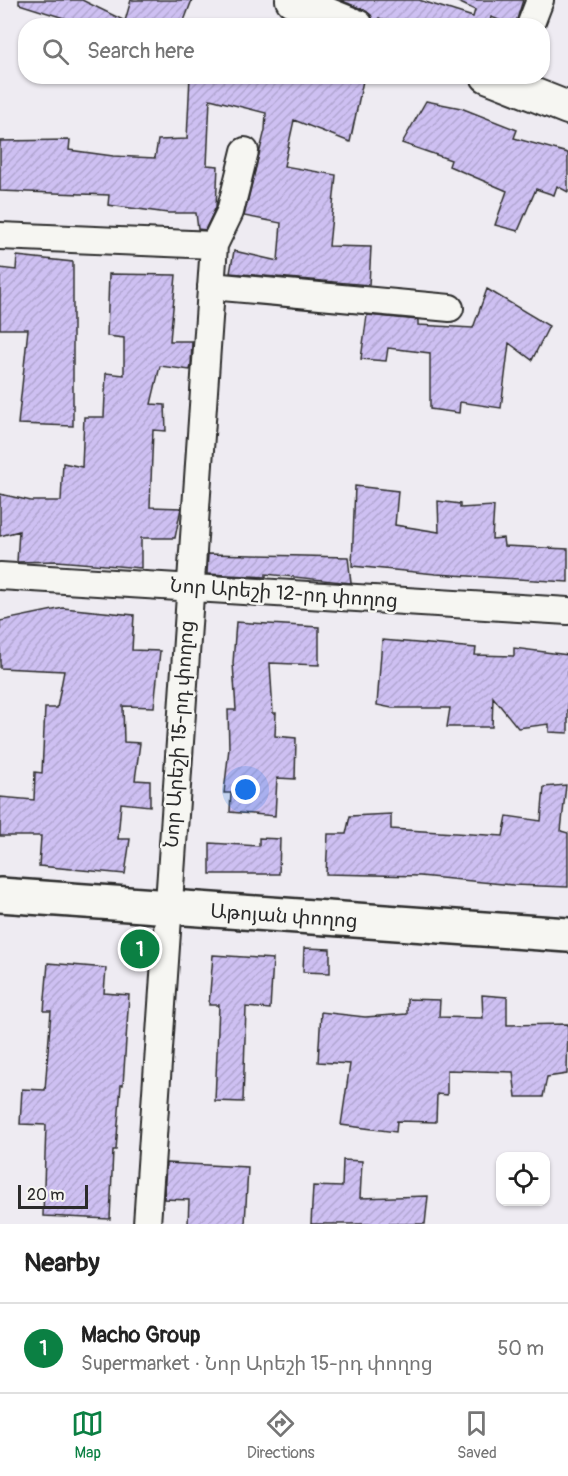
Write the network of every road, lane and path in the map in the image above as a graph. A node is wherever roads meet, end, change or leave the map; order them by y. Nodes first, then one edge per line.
1 (292, 0) edge
2 (540, 0) edge
3 (337, 18) edge
4 (533, 18) edge
5 (513, 84) edge
6 (568, 108) edge
7 (245, 151) dead end
8 (0, 236) edge
9 (214, 245) junction
10 (211, 286) junction
11 (450, 308) dead end
12 (0, 576) edge
13 (189, 587) junction
14 (568, 611) edge
15 (0, 895) edge
16 (168, 909) junction
17 (568, 935) edge
18 (147, 1224) edge

1 - 3 street
2 - 4 street
5 - 6 street
7 - 9 street
8 - 9 street
9 - 10 street, Նոր Արեշի 15-րդ փողոց
10 - 11 street
10 - 13 street, Նոր Արեշի 15-րդ փողոց
12 - 13 street, Նոր Արեշի 12-րդ փողոց
13 - 14 street, Նոր Արեշի 12-րդ փողոց
13 - 16 street, Նոր Արեշի 15-րդ փողոց
15 - 16 main road, Աթոյան փողոց
16 - 17 main road, Աթոյան փողոց
16 - 18 street, Նոր Արեշի 15-րդ փողոց

